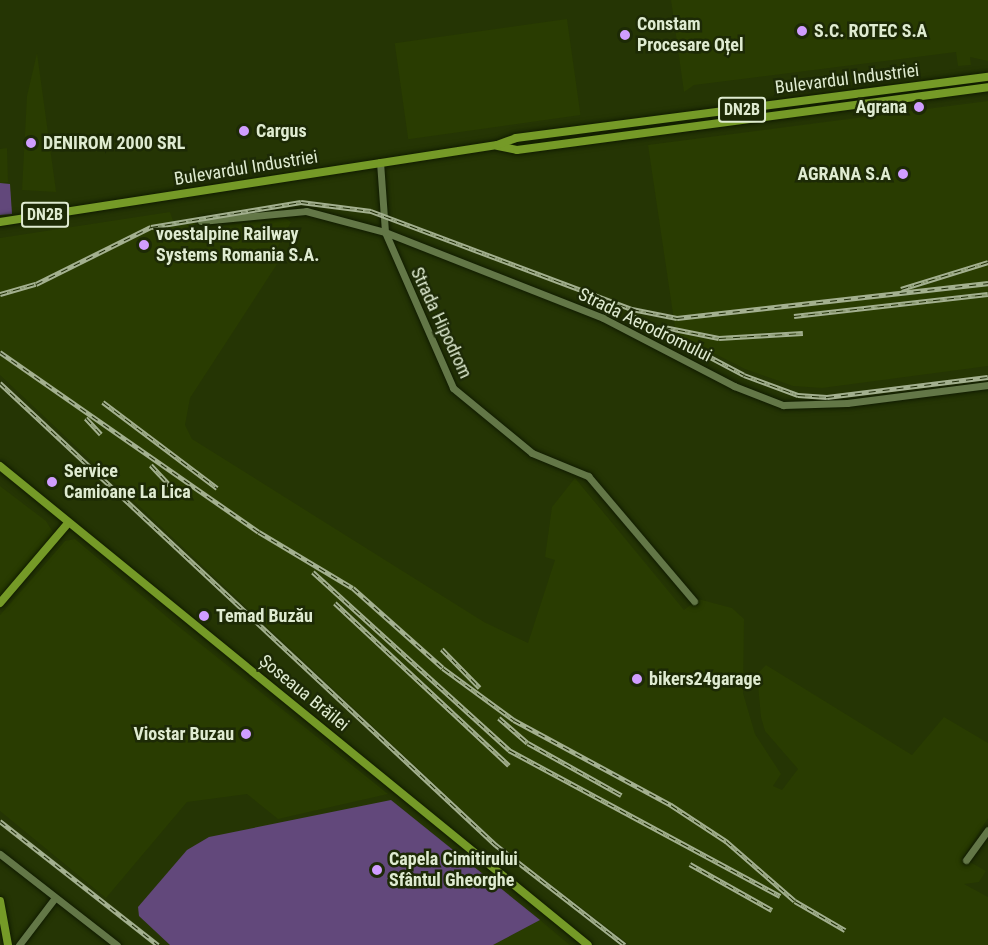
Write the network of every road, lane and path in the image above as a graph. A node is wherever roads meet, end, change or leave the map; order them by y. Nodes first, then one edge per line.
1 (988, 77) edge
2 (988, 87) edge
3 (497, 146) junction
4 (380, 162) junction
5 (201, 221) dead end
6 (0, 222) edge
7 (385, 232) junction
8 (988, 385) edge
9 (0, 466) edge
10 (68, 523) junction
11 (694, 601) dead end
12 (0, 603) edge
13 (988, 830) edge
14 (0, 854) edge
15 (966, 860) dead end
16 (54, 899) junction
17 (0, 901) edge
18 (8, 945) edge
19 (19, 945) edge
20 (117, 945) edge
21 (588, 945) edge

1 - 3 main road, Bulevardul Industriei / DN2B
2 - 3 main road, Bulevardul Industriei / DN2B
3 - 4 main road, Bulevardul Industriei / DN2B
4 - 6 main road, Bulevardul Industriei / DN2B
4 - 7 street, Strada Hipodrom
5 - 7 street, Strada Aerodromului
7 - 8 street, Strada Aerodromului
7 - 11 street, Strada Hipodrom
9 - 10 main road, Șoseaua Brăilei
10 - 12 main road
10 - 21 main road, Șoseaua Brăilei
13 - 15 street
14 - 16 street
16 - 19 street
16 - 20 street
17 - 18 main road

